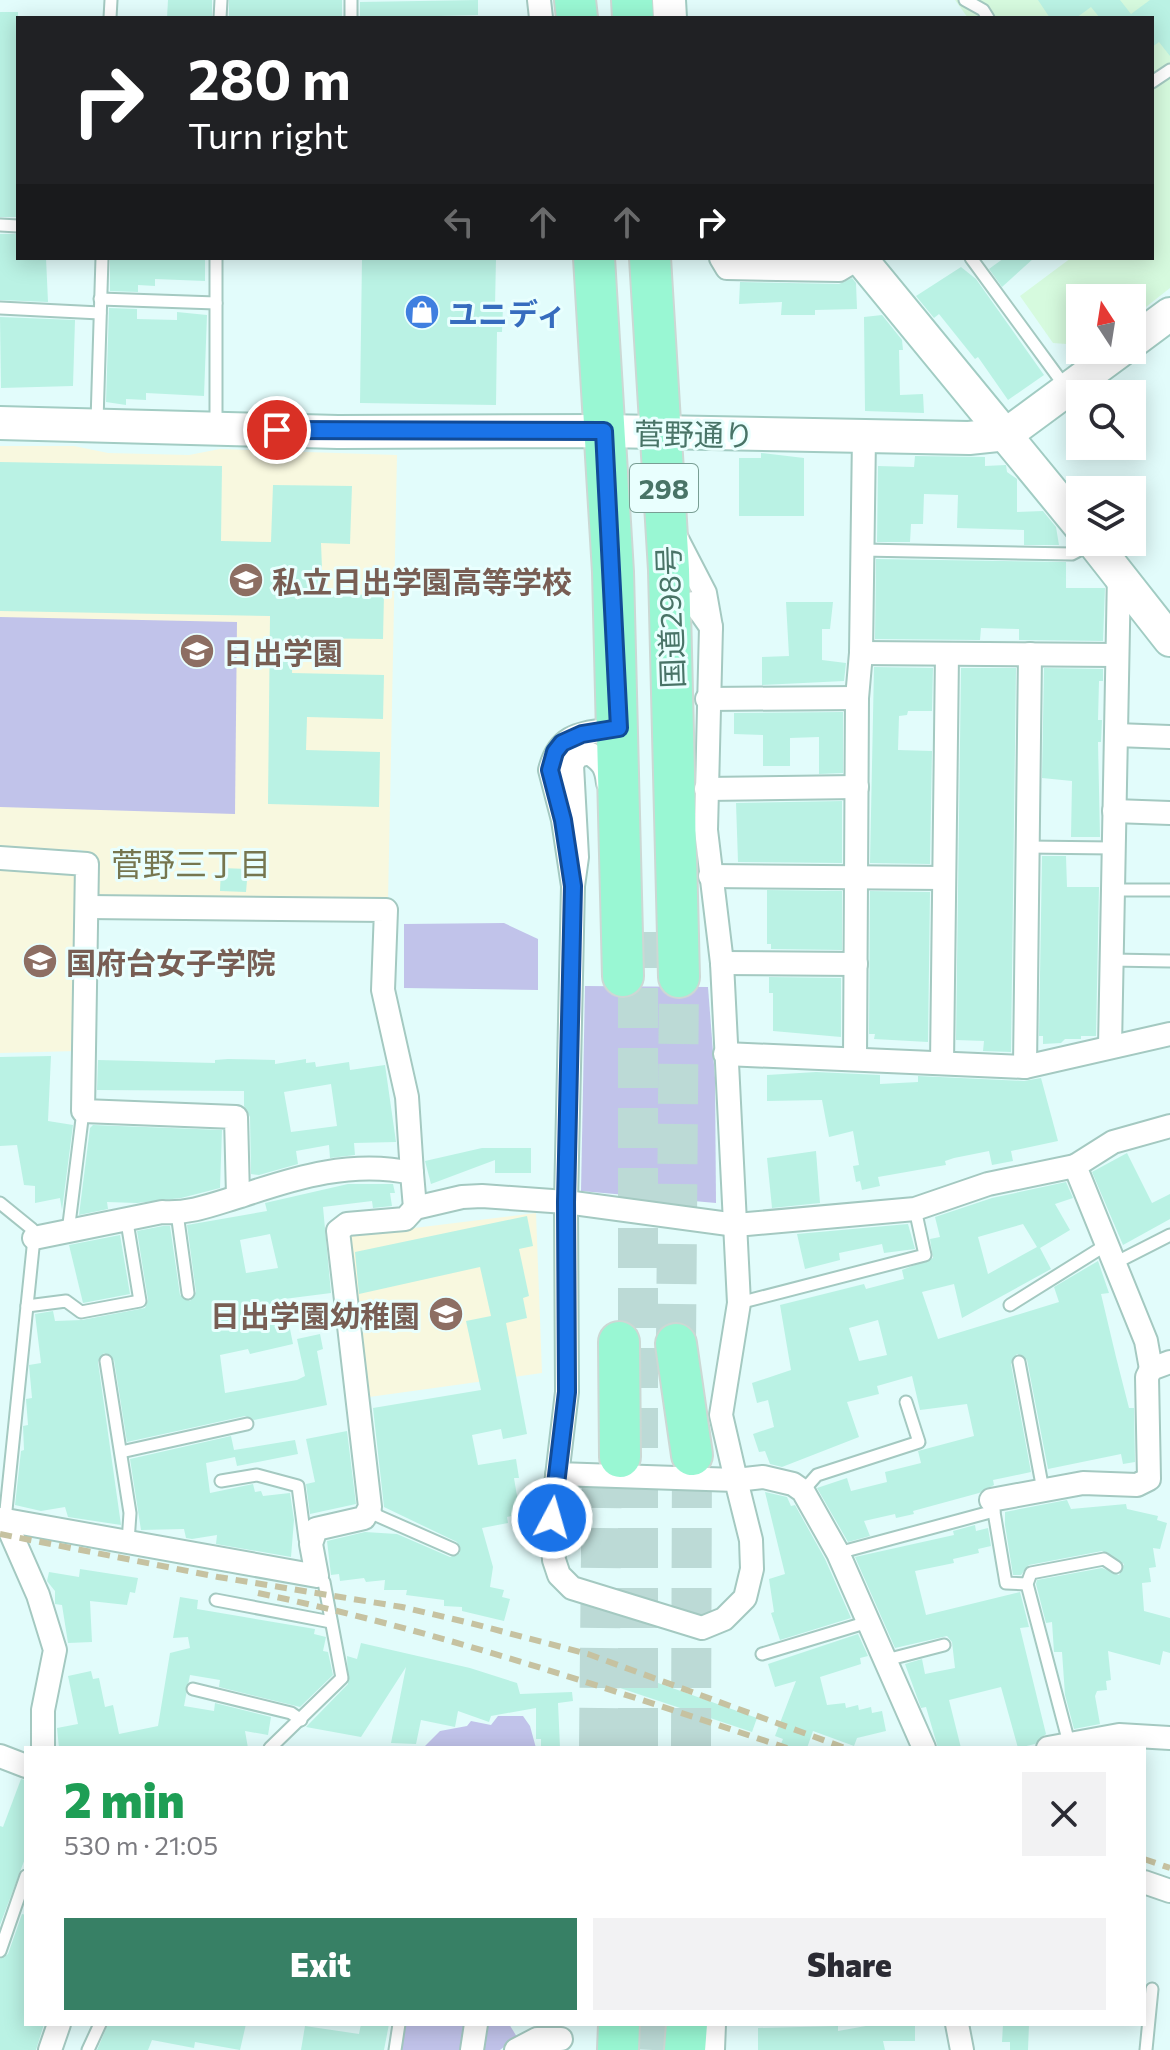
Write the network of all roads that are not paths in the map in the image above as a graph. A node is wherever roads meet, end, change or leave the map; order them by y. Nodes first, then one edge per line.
1 (965, 0) edge
2 (987, 16) edge
3 (102, 260) edge
4 (216, 260) edge
5 (593, 260) edge
6 (650, 260) edge
7 (722, 260) edge
8 (856, 260) edge
9 (861, 260) edge
10 (972, 260) edge
11 (100, 299) junction
12 (216, 303) junction
13 (0, 308) edge
14 (100, 313) junction
15 (1170, 314) edge
16 (1146, 332) edge
17 (1102, 364) edge
18 (1080, 380) edge
19 (1066, 386) edge
20 (1066, 390) edge
21 (0, 423) edge
22 (97, 425) junction
23 (216, 428) junction
24 (604, 431) junction
25 (661, 432) junction
26 (1007, 434) junction
27 (864, 436) junction
28 (1066, 508) edge
29 (666, 521) junction
30 (862, 550) junction
31 (1066, 554) edge
32 (1104, 556) edge
33 (1119, 574) junction
34 (670, 616) junction
35 (711, 627) junction
36 (1170, 640) edge
37 (861, 653) junction
38 (947, 654) junction
39 (1030, 654) junction
40 (1117, 655) junction
41 (857, 698) junction
42 (707, 699) junction
43 (619, 728) junction
44 (1116, 735) junction
45 (1170, 737) edge
46 (857, 787) junction
47 (706, 789) junction
48 (1114, 811) junction
49 (620, 813) junction
50 (1170, 813) edge
51 (1027, 847) junction
52 (1113, 848) junction
53 (0, 858) edge
54 (710, 876) junction
55 (857, 876) junction
56 (944, 878) junction
57 (573, 886) junction
58 (1113, 890) junction
59 (1170, 890) edge
60 (88, 907) junction
61 (1111, 960) junction
62 (1170, 961) edge
63 (722, 963) junction
64 (856, 964) junction
65 (623, 976) dead end
66 (679, 977) tunnel mouth
67 (1170, 1034) edge
68 (1110, 1047) junction
69 (725, 1054) junction
70 (855, 1059) junction
71 (942, 1063) junction
72 (1025, 1067) junction
73 (83, 1111) junction
74 (1170, 1126) edge
75 (1075, 1166) junction
76 (412, 1173) junction
77 (238, 1196) junction
78 (566, 1202) junction
79 (0, 1203) edge
80 (415, 1208) junction
81 (915, 1209) junction
82 (177, 1213) junction
83 (127, 1222) junction
84 (736, 1225) junction
85 (68, 1232) junction
86 (1170, 1235) edge
87 (34, 1238) junction
88 (1111, 1254) junction
89 (188, 1293) dead end
90 (739, 1303) junction
91 (1010, 1305) dead end
92 (27, 1306) junction
93 (619, 1342) dead end
94 (676, 1344) tunnel mouth
95 (106, 1361) dead end
96 (1019, 1362) dead end
97 (1160, 1365) edge
98 (906, 1402) dead end
99 (247, 1424) dead end
100 (121, 1452) junction
101 (611, 1455) tunnel mouth
102 (683, 1456) tunnel mouth
103 (557, 1474) junction
104 (736, 1480) junction
105 (221, 1481) dead end
106 (1043, 1490) junction
107 (803, 1491) junction
108 (992, 1506) junction
109 (370, 1507) junction
110 (2, 1519) edge
111 (128, 1542) junction
112 (311, 1544) junction
113 (453, 1549) dead end
114 (838, 1553) junction
115 (1116, 1567) dead end
116 (317, 1576) junction
117 (1027, 1584) junction
118 (216, 1600) dead end
119 (331, 1622) junction
120 (868, 1622) junction
121 (944, 1645) dead end
122 (762, 1654) dead end
123 (886, 1660) junction
124 (193, 1689) dead end
125 (301, 1720) junction
126 (1170, 1738) edge
127 (1058, 1745) edge
128 (43, 1746) edge
129 (272, 1746) edge
130 (923, 1746) edge
131 (0, 1756) edge
132 (24, 1765) edge
133 (24, 1882) edge
134 (1146, 1883) edge
135 (1170, 1891) edge
136 (0, 1951) edge
137 (1152, 1989) dead end
138 (58, 2026) edge
139 (99, 2026) edge
140 (399, 2026) edge
141 (476, 2026) edge
142 (619, 2026) edge
143 (667, 2026) edge
144 (687, 2026) edge
145 (714, 2026) edge
146 (957, 2026) edge
147 (575, 2037) edge
148 (50, 2050) edge
149 (88, 2050) edge
150 (395, 2050) edge
151 (472, 2050) edge
152 (516, 2050) edge
153 (618, 2050) edge
154 (666, 2050) edge
155 (685, 2050) edge
156 (713, 2050) edge
157 (962, 2050) edge
158 (1146, 2050) edge

1 - 2 lane
3 - 11 lane
4 - 12 lane
5 - 24 highway, 国道298号 / 298
6 - 25 highway, 国道298号 / 298
7 - 8 street
9 - 26 street
10 - 19 lane
11 - 12 lane
11 - 14 lane
12 - 23 lane
13 - 14 lane
14 - 22 lane
15 - 16 street
17 - 18 street
20 - 26 street
21 - 22 street, 菅野通り
22 - 23 street, 菅野通り
23 - 24 street, 菅野通り
24 - 25 street, 菅野通り
24 - 43 highway, 国道298号 / 298
25 - 27 street, 菅野通り
25 - 29 highway, 国道298号 / 298
26 - 27 street, 菅野通り
26 - 28 street
27 - 30 street
29 - 34 highway, 国道298号 / 298
29 - 35 street
30 - 31 lane
30 - 37 street
32 - 33 street
33 - 36 street
33 - 40 street
34 - 35 street
34 - 66 highway, 国道298号 / 298
35 - 42 street
37 - 38 street
37 - 41 street
38 - 39 street
38 - 56 street
39 - 40 street
39 - 51 street
40 - 44 street
41 - 42 street
41 - 46 street
42 - 47 street
43 - 49 highway, 国道298号 / 298
43 - 57 street
44 - 45 street
44 - 48 street
46 - 47 street
46 - 55 street
47 - 54 street
48 - 50 street
48 - 52 street
49 - 57 street
49 - 65 highway, 国道298号 / 298
51 - 52 lane
51 - 72 street
52 - 58 street
53 - 60 street
54 - 55 street
54 - 63 street
55 - 56 street
55 - 64 street
56 - 71 street
57 - 78 street
58 - 59 lane
58 - 61 street
60 - 73 street
60 - 76 street
61 - 62 lane
61 - 68 street
63 - 64 street
63 - 69 street
64 - 70 street
67 - 68 street
68 - 72 street
69 - 70 street
69 - 84 street
70 - 71 street
71 - 72 street
73 - 77 street
73 - 85 lane
74 - 75 street
75 - 81 street
75 - 88 street
76 - 77 street
76 - 80 street
77 - 82 street
78 - 80 street
78 - 84 street
78 - 103 street
79 - 87 lane
80 - 109 street
81 - 84 street
81 - 90 lane
82 - 83 street
82 - 89 lane
83 - 85 street
83 - 92 lane
84 - 90 street
85 - 87 street
86 - 88 lane
87 - 92 lane
88 - 91 lane
88 - 97 street
90 - 104 street
92 - 110 lane
93 - 101 highway
94 - 102 highway
95 - 100 lane
96 - 106 lane
97 - 106 street
98 - 107 lane
99 - 100 lane
100 - 111 lane
103 - 104 street
103 - 104 street
104 - 107 street
105 - 112 lane
106 - 108 street
107 - 114 street
108 - 114 lane
108 - 117 lane
109 - 112 street
109 - 113 lane
110 - 111 street
110 - 128 street
111 - 116 street
112 - 116 street
114 - 120 street
115 - 117 lane
116 - 119 lane
117 - 127 lane
118 - 119 lane
119 - 125 lane
120 - 122 lane
120 - 123 street
121 - 123 lane
123 - 130 street
124 - 125 lane
125 - 129 lane
126 - 127 street
131 - 132 street
133 - 136 lane
134 - 135 street
137 - 158 lane
138 - 148 street
139 - 149 lane
140 - 150 lane
141 - 151 street
142 - 153 highway
143 - 154 highway
144 - 155 highway
145 - 156 street
146 - 157 street
147 - 152 street

